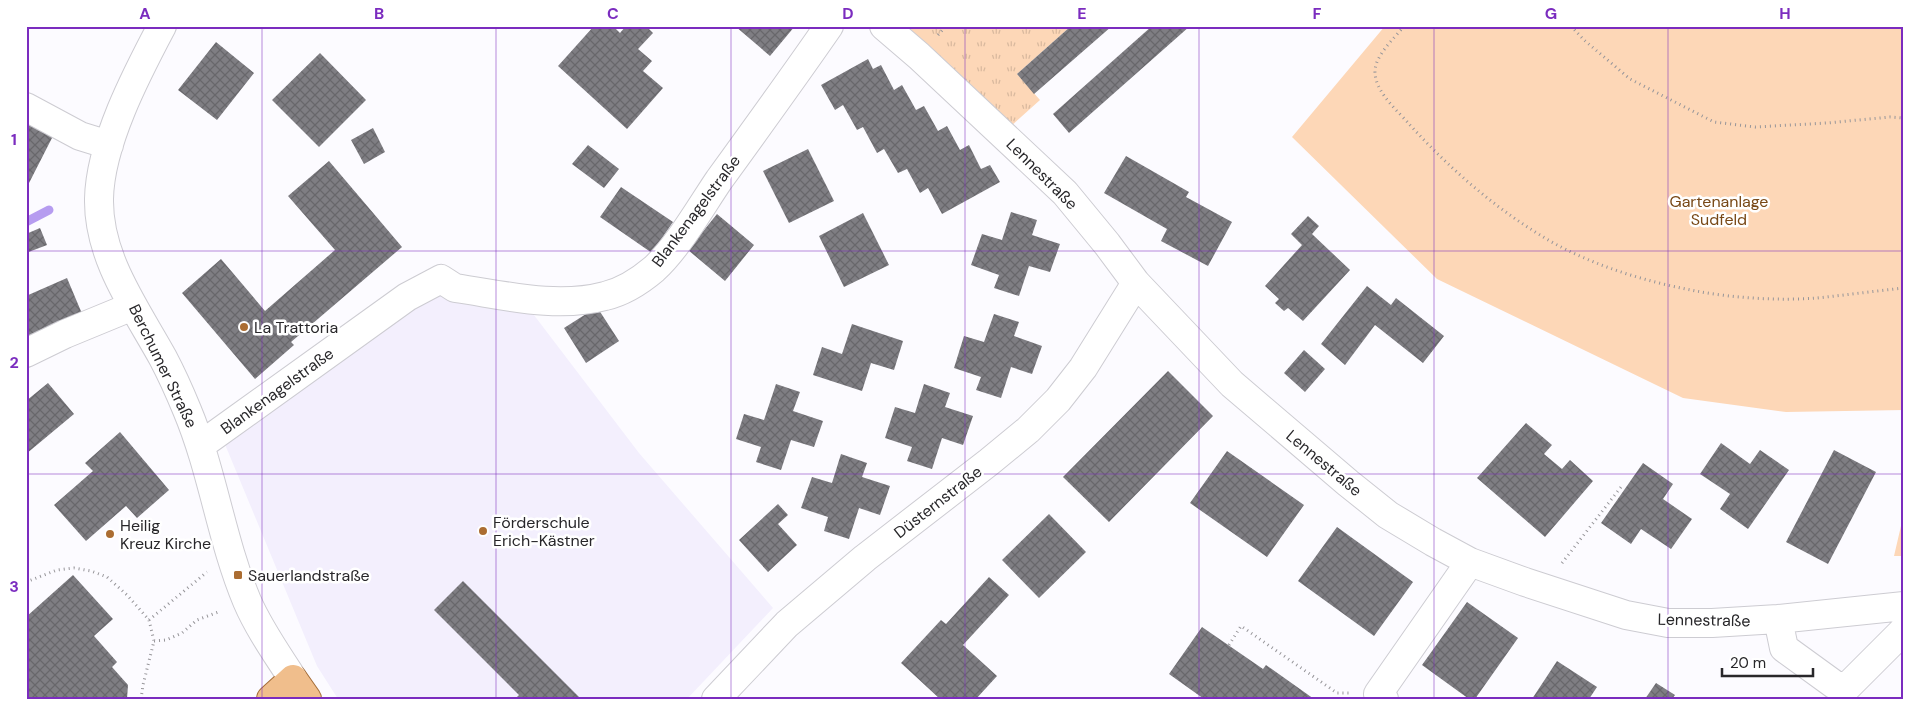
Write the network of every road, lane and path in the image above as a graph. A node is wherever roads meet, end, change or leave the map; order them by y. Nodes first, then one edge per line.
1 (162, 26) edge
2 (829, 26) edge
3 (884, 26) edge
4 (1404, 26) edge
5 (1571, 26) edge
6 (26, 107) edge
7 (1904, 118) edge
8 (109, 144) junction
9 (1136, 283) junction
10 (1904, 288) edge
11 (134, 306) junction
12 (26, 353) edge
13 (201, 446) junction
14 (1621, 487) dead end
15 (1470, 562) junction
16 (26, 582) edge
17 (188, 585) dead end
18 (1543, 588) junction
19 (1904, 606) edge
20 (1778, 619) junction
21 (148, 620) junction
22 (197, 620) dead end
23 (1904, 630) edge
24 (154, 642) junction
25 (1229, 645) dead end
26 (300, 689) edge
27 (1381, 696) edge
28 (141, 699) edge
29 (270, 699) edge
30 (716, 699) edge

1 - 8 street, Berchumer Straße
2 - 13 street, Blankenagelstraße
3 - 9 street, Lennestraße
4 - 10 path
5 - 7 path
6 - 8 street
8 - 11 street, Berchumer Straße
9 - 15 street, Lennestraße
9 - 30 street, Düsternstraße
11 - 12 street
11 - 13 street, Berchumer Straße
13 - 26 street, Berchumer Straße
14 - 18 path
15 - 18 street, Lennestraße
15 - 27 street
16 - 21 path
17 - 21 path
18 - 20 street, Lennestraße
19 - 20 street, Lennestraße
20 - 23 street
21 - 24 path
22 - 24 path
24 - 28 path
25 - 27 path
26 - 29 main road

